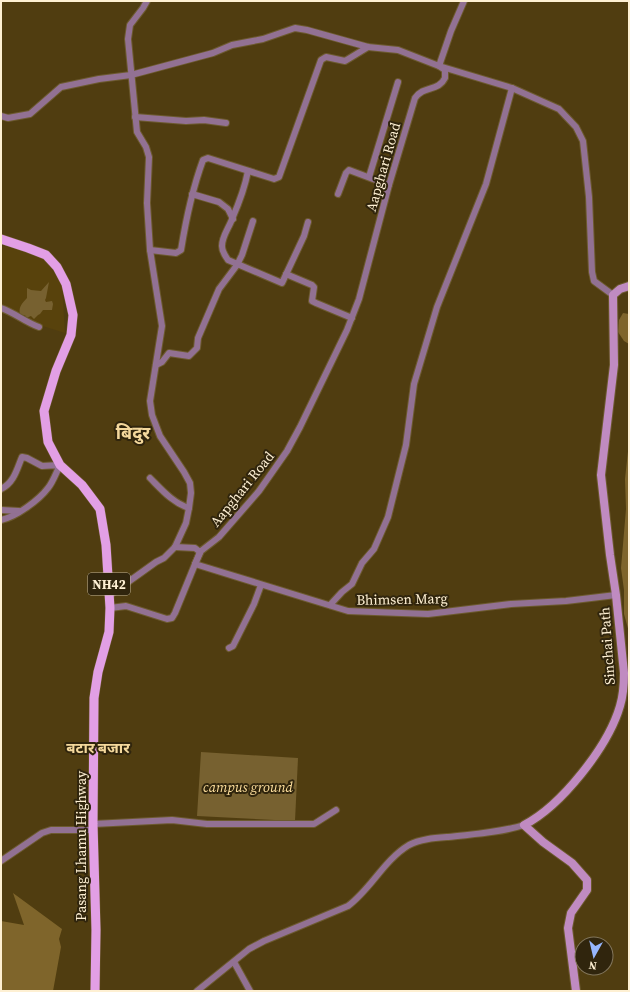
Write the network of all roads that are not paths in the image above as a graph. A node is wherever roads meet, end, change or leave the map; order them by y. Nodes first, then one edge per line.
1 (148, 1) edge
2 (464, 1) edge
3 (368, 47) junction
4 (439, 66) junction
5 (131, 75) junction
6 (398, 82) dead end
7 (512, 88) junction
8 (1, 116) edge
9 (135, 116) junction
10 (226, 124) dead end
11 (248, 170) junction
12 (369, 177) junction
13 (389, 185) junction
14 (192, 194) junction
15 (338, 194) dead end
16 (233, 219) junction
17 (253, 221) dead end
18 (308, 222) dead end
19 (1, 238) edge
20 (150, 250) junction
21 (237, 265) junction
22 (286, 274) junction
23 (629, 286) edge
24 (613, 295) junction
25 (1, 308) edge
26 (352, 318) junction
27 (39, 327) dead end
28 (156, 366) junction
29 (60, 465) junction
30 (150, 478) dead end
31 (1, 488) edge
32 (190, 508) junction
33 (1, 510) edge
34 (21, 511) junction
35 (1, 520) edge
36 (175, 547) junction
37 (195, 564) junction
38 (261, 585) junction
39 (110, 595) junction
40 (616, 595) junction
41 (330, 605) junction
42 (110, 608) junction
43 (229, 648) dead end
44 (336, 810) dead end
45 (524, 825) junction
46 (93, 827) junction
47 (1, 861) edge
48 (234, 962) junction
49 (94, 991) edge
50 (197, 991) edge
51 (250, 991) edge
52 (576, 991) edge

1 - 5 street
2 - 4 street
3 - 4 street
3 - 5 street
3 - 11 street
4 - 7 street
4 - 13 street, Aapghari Road
5 - 8 street
5 - 9 street
6 - 12 street
7 - 24 street
7 - 41 street
9 - 10 street
9 - 20 street
11 - 14 street
11 - 16 street
12 - 13 street
12 - 15 street
13 - 26 street, Aapghari Road
14 - 16 street
14 - 20 street
16 - 21 street
17 - 21 street
18 - 22 street
19 - 29 main road, Pasang Lhamu Highway / NH42
20 - 28 street
21 - 22 street
21 - 28 street
22 - 26 street
23 - 24 street
24 - 40 street, Sinchai Path
25 - 27 street
26 - 37 street, Aapghari Road
28 - 32 street
29 - 31 street
29 - 34 street
29 - 39 main road, Pasang Lhamu Highway / NH42
30 - 32 street
32 - 36 street
33 - 34 street
34 - 35 street
36 - 37 street
36 - 39 street
37 - 38 street, Bhimsen Marg
37 - 42 street
38 - 41 street, Bhimsen Marg
38 - 43 street
39 - 42 main road, Pasang Lhamu Highway / NH42
40 - 41 street, Bhimsen Marg
40 - 45 street, Sinchai Path
42 - 46 main road, Pasang Lhamu Highway / NH42
44 - 46 street
45 - 48 street
45 - 52 street
46 - 47 street
46 - 49 main road, Pasang Lhamu Highway / NH42
48 - 50 street
48 - 51 street

